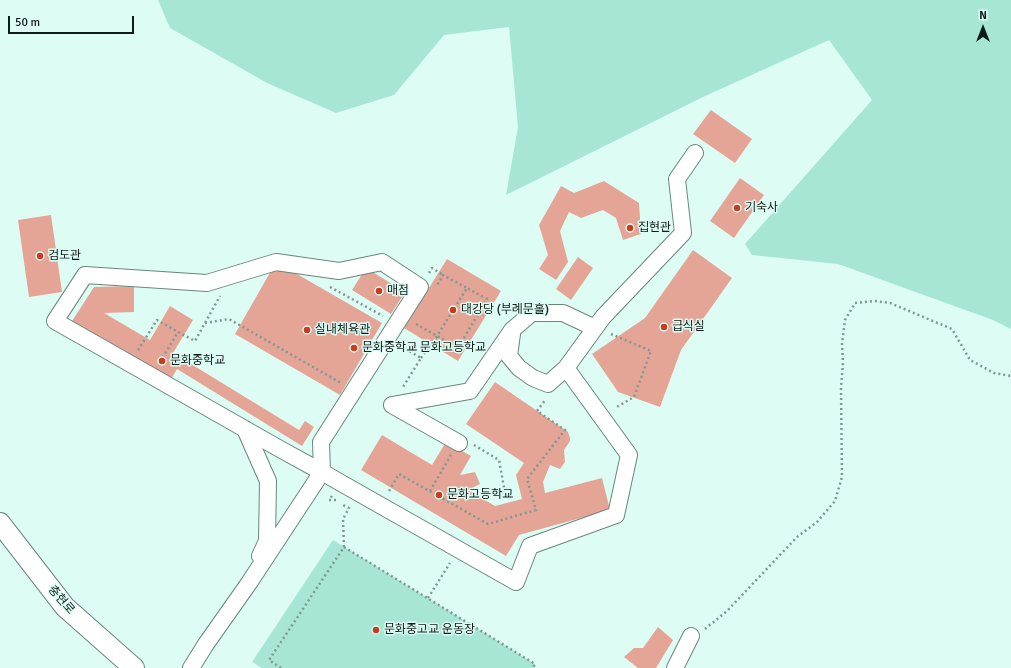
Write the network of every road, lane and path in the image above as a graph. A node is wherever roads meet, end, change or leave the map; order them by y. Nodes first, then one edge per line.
1 (695, 153) dead end
2 (231, 276) junction
3 (467, 288) junction
4 (433, 293) dead end
5 (205, 323) junction
6 (415, 323) dead end
7 (595, 328) junction
8 (512, 330) junction
9 (178, 332) junction
10 (438, 336) junction
11 (138, 350) dead end
12 (421, 358) dead end
13 (159, 362) dead end
14 (566, 368) junction
15 (1011, 376) edge
16 (354, 390) junction
17 (550, 393) dead end
18 (601, 416) junction
19 (245, 429) junction
20 (459, 443) junction
21 (322, 472) junction
22 (341, 483) junction
23 (430, 491) junction
24 (505, 493) dead end
25 (381, 506) junction
26 (0, 523) edge
27 (344, 546) junction
28 (458, 550) junction
29 (249, 583) junction
30 (428, 598) junction
31 (691, 636) joint
32 (134, 668) edge
33 (191, 668) edge
34 (281, 668) edge
35 (533, 668) edge
36 (675, 668) edge

1 - 7 street
2 - 5 path
2 - 16 street
2 - 19 street
3 - 4 path
3 - 10 path
3 - 10 path
5 - 9 path
5 - 16 path
6 - 10 path
7 - 8 street
7 - 14 street
7 - 18 path
8 - 14 street
8 - 20 street
9 - 11 path
9 - 13 path
10 - 12 path
14 - 18 street
15 - 31 path
16 - 21 street
17 - 23 path
18 - 28 street
19 - 21 street
19 - 29 street
20 - 23 path
20 - 24 path
21 - 22 street
21 - 29 street
22 - 25 street
22 - 27 path
23 - 25 path
25 - 28 street
26 - 32 street, 충현로
27 - 30 path
27 - 34 path
28 - 30 path
29 - 33 street
30 - 35 path
31 - 36 street

